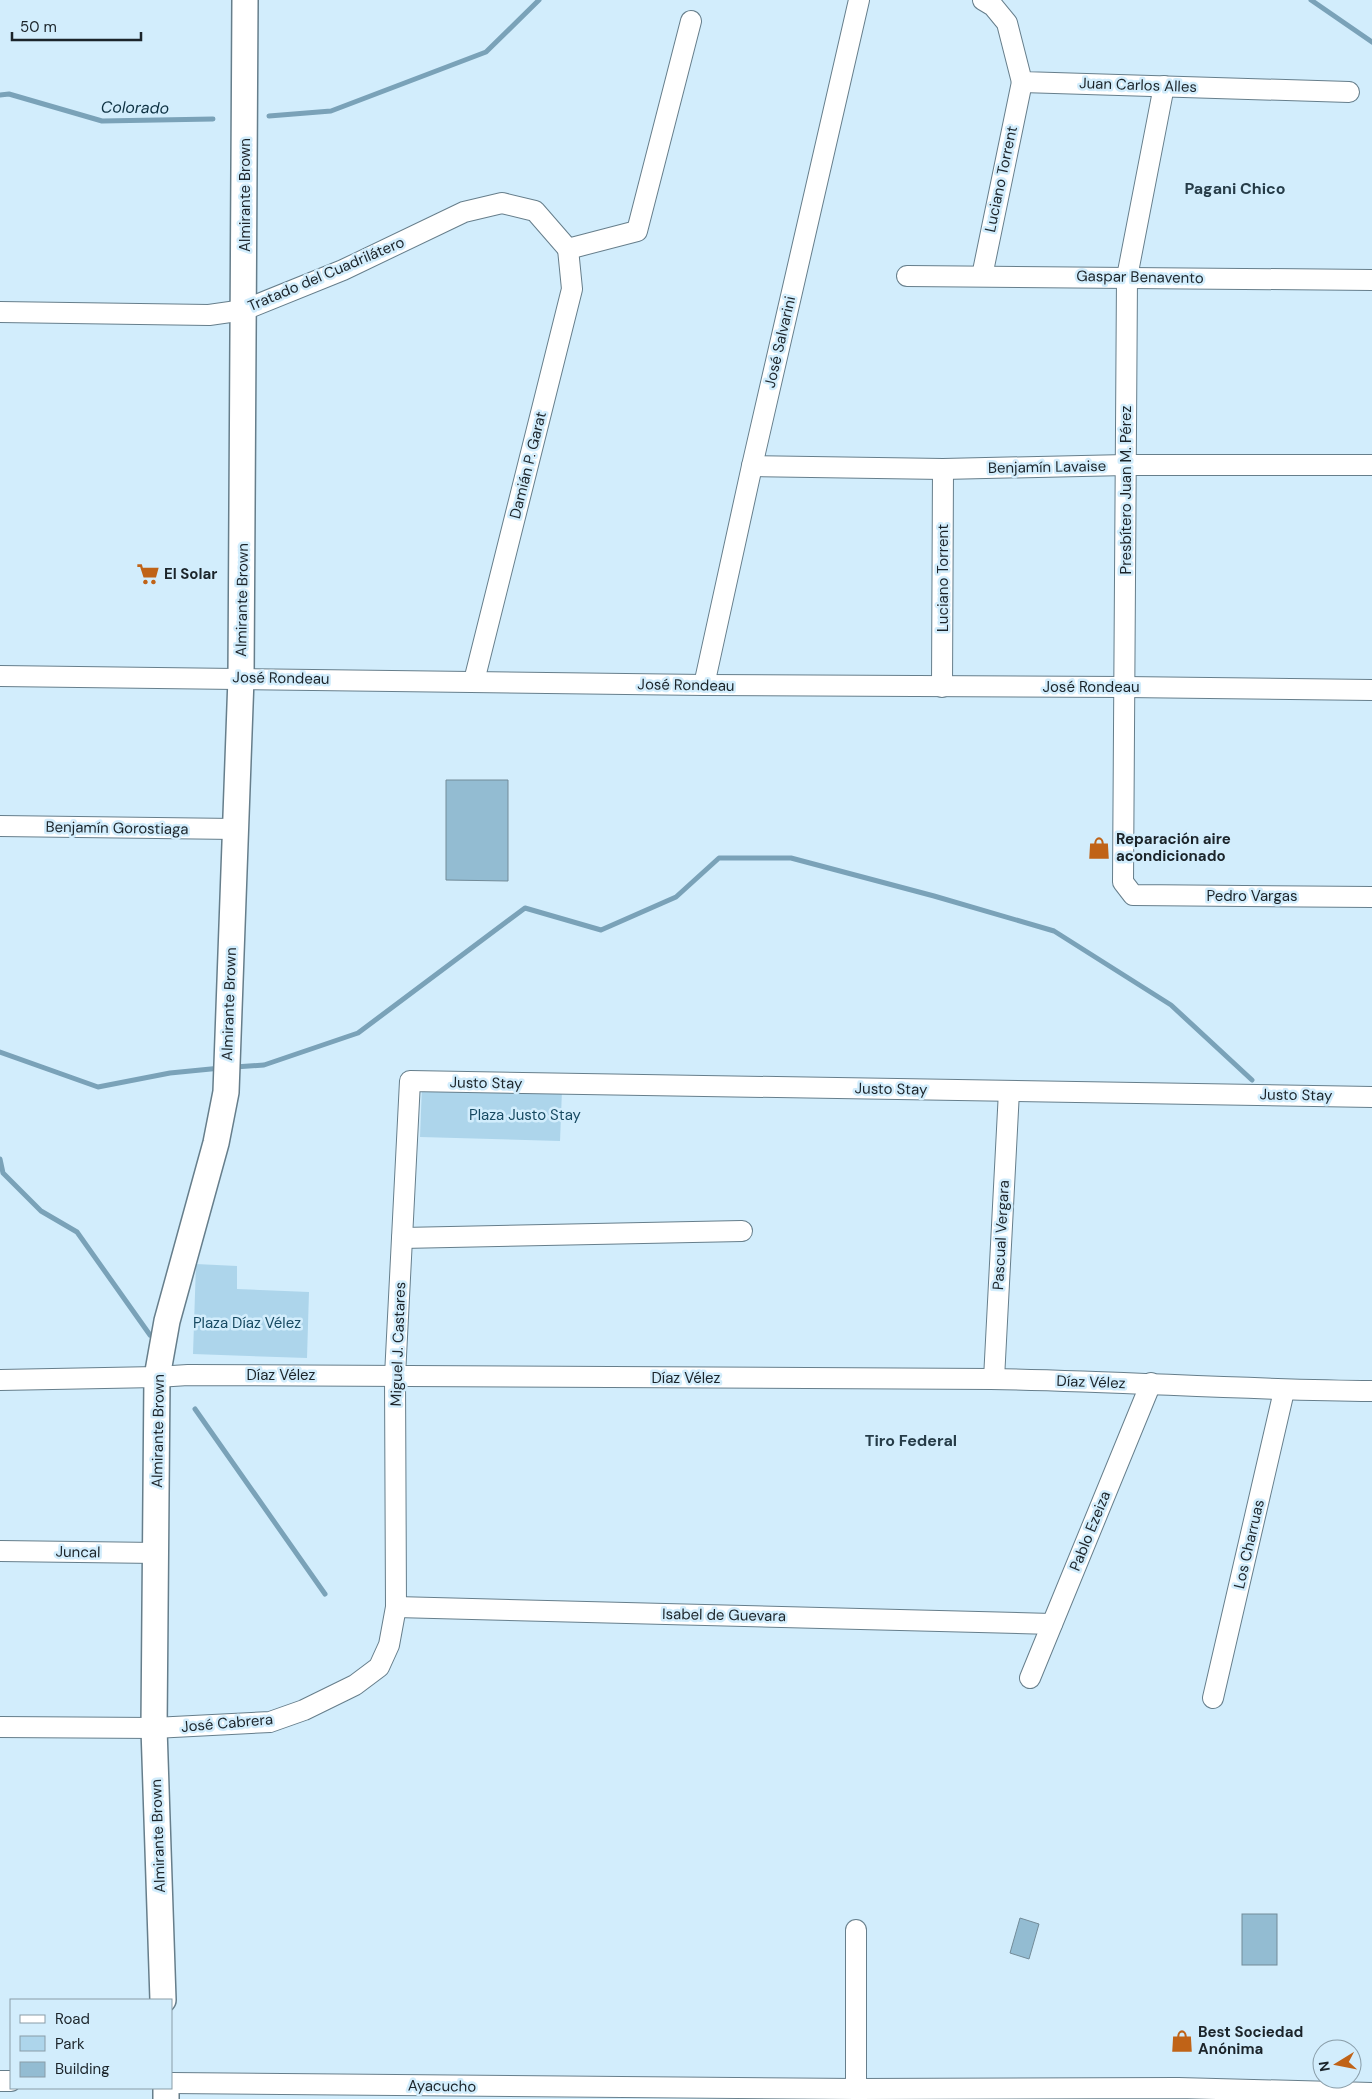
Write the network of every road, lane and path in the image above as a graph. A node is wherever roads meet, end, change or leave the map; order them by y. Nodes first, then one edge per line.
1 (245, 0) edge
2 (859, 0) edge
3 (983, 0) edge
4 (691, 22) dead end
5 (1022, 82) junction
6 (1164, 86) junction
7 (1349, 92) dead end
8 (568, 249) junction
9 (907, 276) dead end
10 (982, 276) junction
11 (1127, 277) junction
12 (1372, 280) edge
13 (244, 310) junction
14 (0, 312) edge
15 (1126, 465) junction
16 (1372, 465) edge
17 (752, 466) junction
18 (943, 469) junction
19 (0, 676) edge
20 (241, 678) junction
21 (474, 681) junction
22 (704, 685) junction
23 (942, 687) junction
24 (1125, 687) junction
25 (1372, 690) edge
26 (0, 826) edge
27 (235, 829) junction
28 (1133, 895) joint
29 (1372, 897) edge
30 (410, 1081) joint
31 (1009, 1091) junction
32 (1372, 1096) edge
33 (742, 1231) dead end
34 (402, 1238) junction
35 (395, 1376) junction
36 (157, 1377) junction
37 (994, 1379) junction
38 (0, 1380) edge
39 (1151, 1383) junction
40 (1284, 1390) junction
41 (1372, 1391) edge
42 (0, 1551) edge
43 (157, 1553) junction
44 (396, 1607) junction
45 (1052, 1624) junction
46 (1030, 1678) dead end
47 (1213, 1698) dead end
48 (0, 1727) edge
49 (154, 1728) junction
50 (856, 1930) dead end
51 (163, 1999) edge
52 (172, 2083) edge
53 (856, 2089) junction
54 (1372, 2093) edge
55 (924, 2094) edge
56 (1177, 2094) edge

1 - 13 main road, Almirante Brown
2 - 17 street, José Salvarini
3 - 5 street
4 - 8 street
5 - 6 street, Juan Carlos Alles
5 - 10 street, Luciano Torrent
6 - 7 street, Juan Carlos Alles
6 - 11 street, Presbítero Juan M. Pérez
8 - 13 street, Tratado del Cuadrilátero
8 - 21 street, Damián P. Garat
9 - 10 street, Gaspar Benavento
10 - 11 street, Gaspar Benavento
11 - 12 street, Gaspar Benavento
11 - 15 street, Presbítero Juan M. Pérez
13 - 14 street, Tratado del Cuadrilátero
13 - 20 main road, Almirante Brown
15 - 16 street, Benjamín Lavaise
15 - 18 street, Benjamín Lavaise
15 - 24 street, Presbítero Juan M. Pérez
17 - 18 street, Benjamín Lavaise
17 - 22 street, José Salvarini
18 - 23 street, Luciano Torrent
19 - 20 street, José Rondeau
20 - 21 street, José Rondeau
20 - 27 main road, Almirante Brown
21 - 22 street, José Rondeau
22 - 23 street, José Rondeau
23 - 24 street, José Rondeau
24 - 25 street, José Rondeau
24 - 28 street, Presbítero Juan M. Pérez
26 - 27 street, Benjamín Gorostiaga
27 - 36 main road, Almirante Brown
28 - 29 street, Pedro Vargas
30 - 31 street, Justo Stay
30 - 34 street, Miguel J. Castares
31 - 32 street, Justo Stay
31 - 37 street, Pascual Vergara
33 - 34 street
34 - 35 street, Miguel J. Castares
35 - 36 street, Díaz Vélez
35 - 37 street, Díaz Vélez
35 - 44 street, Miguel J. Castares
36 - 38 street, Díaz Vélez
36 - 43 main road, Almirante Brown
37 - 39 street, Díaz Vélez
39 - 40 street, Díaz Vélez
39 - 45 street, Pablo Ezeiza
40 - 41 street, Díaz Vélez
40 - 47 street, Los Charruas
42 - 43 street, Juncal
43 - 49 main road, Almirante Brown
44 - 45 street, Isabel de Guevara
44 - 49 street, José Cabrera
45 - 46 street, Pablo Ezeiza
48 - 49 street, José Cabrera
49 - 51 main road, Almirante Brown
50 - 53 street
52 - 53 street, Ayacucho
53 - 55 street, Ayacucho
54 - 56 street, Ayacucho
55 - 56 street, Ayacucho

